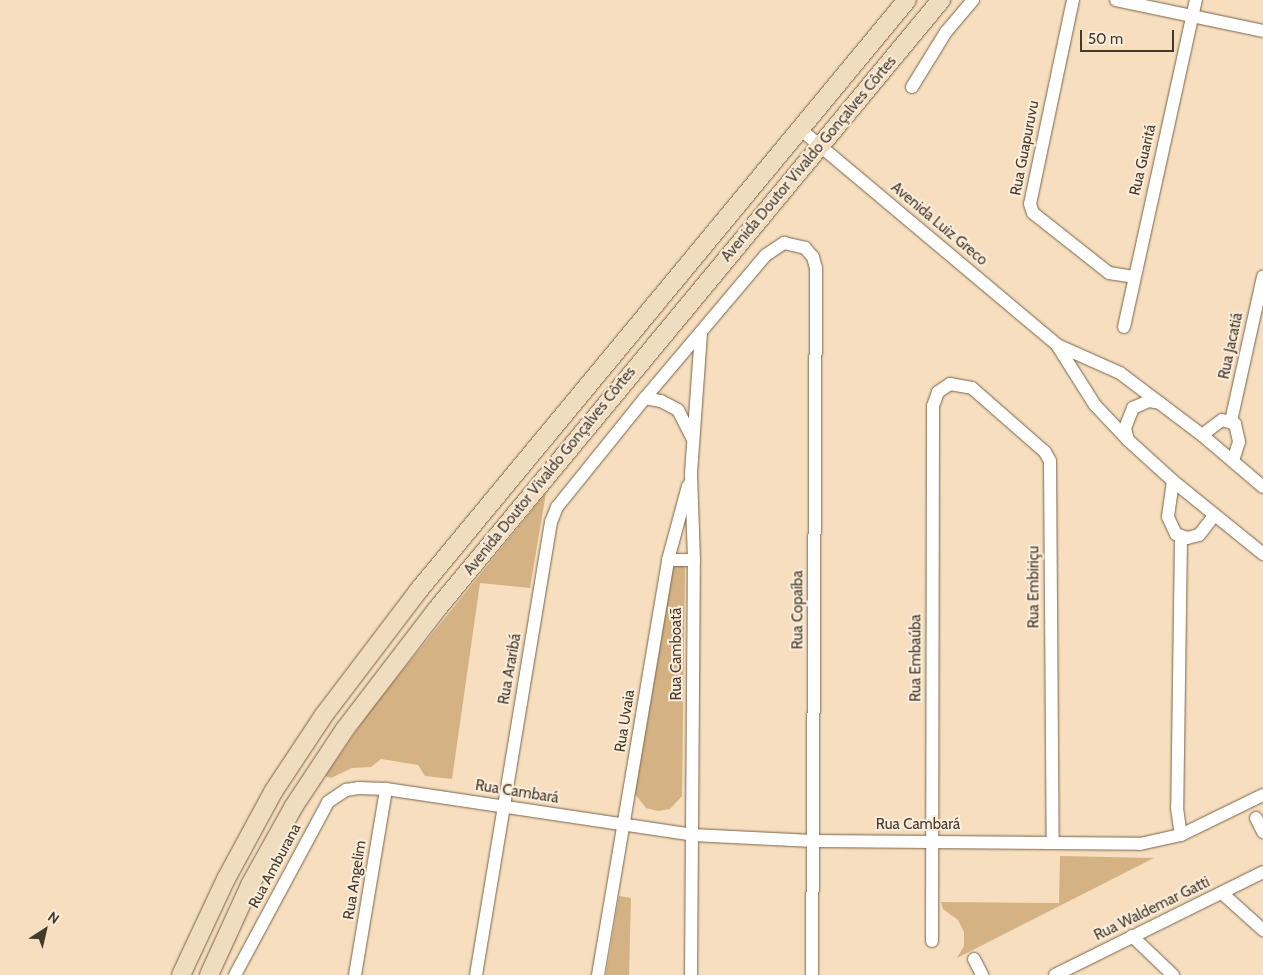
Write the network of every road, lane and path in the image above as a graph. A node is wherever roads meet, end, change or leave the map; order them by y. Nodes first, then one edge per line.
1 (907, 0) edge
2 (941, 0) edge
3 (973, 0) edge
4 (1073, 0) edge
5 (1116, 0) edge
6 (1196, 0) edge
7 (1192, 16) junction
8 (1263, 31) edge
9 (912, 88) dead end
10 (800, 129) junction
11 (820, 146) junction
12 (800, 246) joint
13 (1134, 277) junction
14 (1263, 277) edge
15 (1124, 327) dead end
16 (701, 334) junction
17 (1057, 345) junction
18 (950, 384) joint
19 (645, 398) junction
20 (1160, 403) junction
21 (1231, 421) junction
22 (1202, 435) junction
23 (693, 440) junction
24 (1128, 440) junction
25 (1233, 462) junction
26 (691, 473) junction
27 (1172, 481) junction
28 (1263, 487) edge
29 (1214, 516) junction
30 (1181, 537) junction
31 (1257, 544) edge
32 (1263, 554) edge
33 (668, 560) junction
34 (694, 560) junction
35 (358, 788) joint
36 (386, 789) junction
37 (1263, 795) edge
38 (504, 806) junction
39 (1256, 818) dead end
40 (624, 825) junction
41 (1263, 832) edge
42 (692, 835) junction
43 (1181, 835) junction
44 (931, 840) junction
45 (813, 841) junction
46 (1052, 843) junction
47 (1263, 872) edge
48 (1223, 894) junction
49 (1263, 930) edge
50 (1132, 936) junction
51 (932, 941) dead end
52 (974, 959) dead end
53 (181, 975) edge
54 (209, 975) edge
55 (235, 975) edge
56 (355, 975) edge
57 (476, 975) edge
58 (598, 975) edge
59 (691, 975) edge
60 (812, 975) edge
61 (982, 975) edge
62 (1055, 975) edge
63 (1173, 975) edge

1 - 10 main road, Avenida Doutor Vivaldo Gonçalves Côrtes
2 - 11 main road, Avenida Doutor Vivaldo Gonçalves Côrtes
3 - 9 street
4 - 13 street, Rua Guapuruvu
5 - 7 street
6 - 7 street, Rua Guaritá
7 - 8 street
7 - 13 street, Rua Guaritá
10 - 11 street, Avenida Luiz Greco
10 - 53 main road, Avenida Doutor Vivaldo Gonçalves Côrtes
11 - 17 street, Avenida Luiz Greco
11 - 54 main road, Avenida Doutor Vivaldo Gonçalves Côrtes
12 - 16 street, Rua Araribá
12 - 45 street, Rua Copaíba
13 - 15 street, Rua Guaritá
14 - 21 street, Rua Jacatiá
16 - 19 street, Rua Araribá
16 - 23 street, Rua Camboatã
17 - 20 street, Avenida Luiz Greco
17 - 24 street, Avenida Luiz Greco
18 - 44 street, Rua Embaúba
18 - 46 street, Rua Embiriçu
19 - 23 street
19 - 38 street, Rua Araribá
20 - 22 street, Avenida Luiz Greco
20 - 24 street
21 - 22 street
21 - 25 street
22 - 25 street, Avenida Luiz Greco
23 - 26 street, Rua Camboatã
24 - 27 street, Avenida Luiz Greco
25 - 28 street, Avenida Luiz Greco
26 - 33 street, Rua Uvaia
26 - 34 street, Rua Camboatã
27 - 29 street, Avenida Luiz Greco
27 - 30 street
29 - 30 street
29 - 31 street, Avenida Luiz Greco
30 - 43 street
31 - 32 street, Avenida Luiz Greco
33 - 34 street
33 - 40 street, Rua Uvaia
34 - 42 street, Rua Camboatã
35 - 36 street, Rua Cambará
35 - 55 street, Rua Amburana
36 - 38 street, Rua Cambará
36 - 56 street, Rua Angelim
37 - 43 street, Rua Cambará
38 - 40 street, Rua Cambará
38 - 57 street, Rua Araribá
39 - 41 street
40 - 42 street, Rua Cambará
40 - 58 street, Rua Uvaia
42 - 45 street, Rua Cambará
42 - 59 street, Rua Camboatã
43 - 46 street, Rua Cambará
44 - 45 street, Rua Cambará
44 - 46 street, Rua Cambará
44 - 51 street, Rua Embaúba
45 - 60 street, Rua Copaíba
47 - 48 street, Rua Waldemar Gatti
48 - 49 street
48 - 50 street, Rua Waldemar Gatti
50 - 62 street, Rua Waldemar Gatti
50 - 63 street
52 - 61 street

